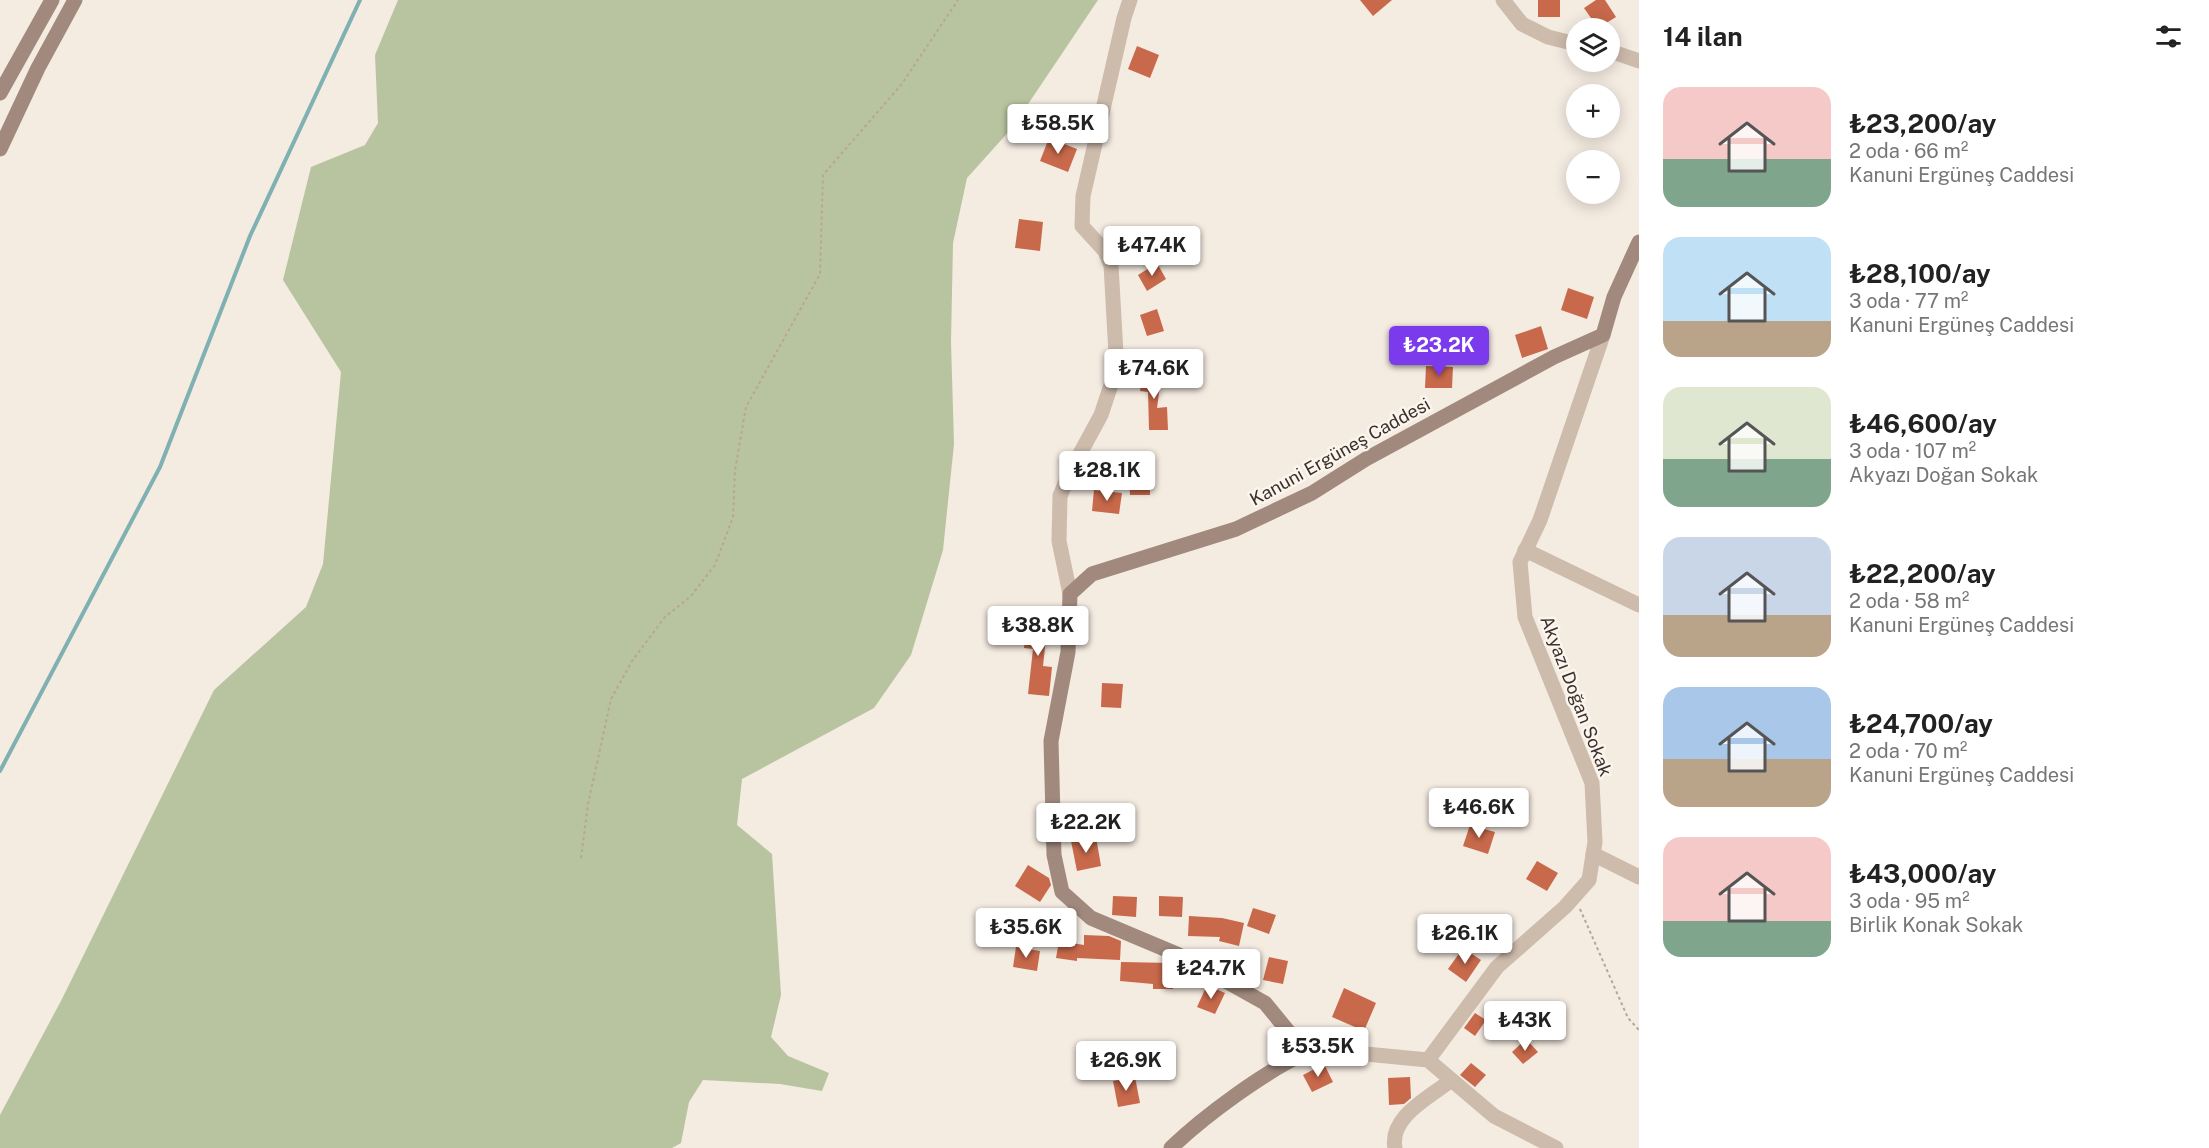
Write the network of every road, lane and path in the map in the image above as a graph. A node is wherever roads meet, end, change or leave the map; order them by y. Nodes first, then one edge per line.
1 (52, 0) edge
2 (75, 0) edge
3 (958, 0) edge
4 (1130, 0) edge
5 (1503, 0) edge
6 (1566, 42) edge
7 (1620, 54) edge
8 (1639, 61) edge
9 (0, 93) edge
10 (0, 149) edge
11 (1639, 242) edge
12 (1603, 335) junction
13 (1525, 550) junction
14 (1070, 594) junction
15 (1639, 604) edge
16 (1593, 854) junction
17 (581, 858) dead end
18 (1639, 877) edge
19 (1575, 896) junction
20 (1639, 1030) edge
21 (1306, 1053) junction
22 (1428, 1060) junction
23 (1450, 1081) junction
24 (1171, 1148) edge
25 (1395, 1148) edge
26 (1556, 1148) edge

1 - 9 street
2 - 10 street
3 - 17 path
4 - 14 street
5 - 6 street
7 - 8 street
11 - 12 street
12 - 13 street, Akyazı Doğan Sokak
12 - 14 street, Kanuni Ergüneş Caddesi
13 - 15 street
13 - 16 street, Akyazı Doğan Sokak
14 - 21 street
16 - 18 street
16 - 19 street, Akyazı Doğan Sokak
19 - 20 path
19 - 22 street, Akyazı Doğan Sokak
21 - 22 street
21 - 24 street
22 - 23 street
23 - 25 street
23 - 26 street

